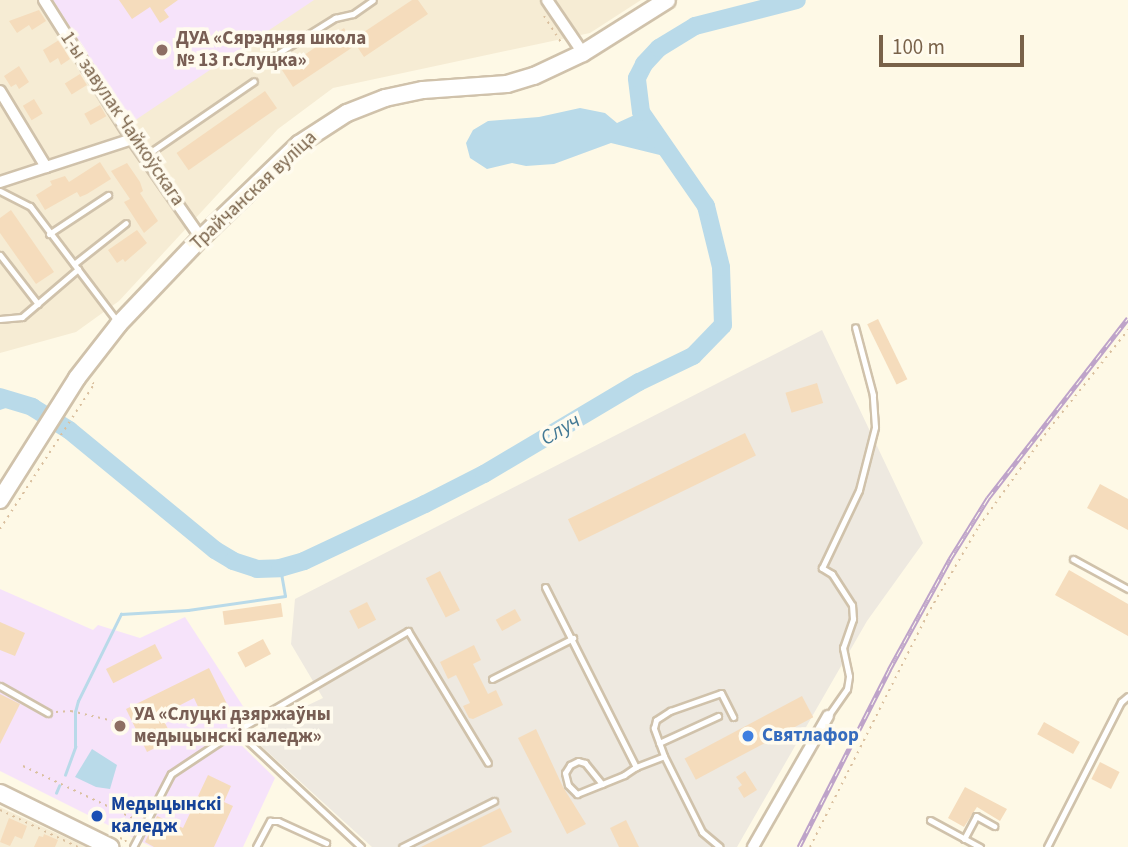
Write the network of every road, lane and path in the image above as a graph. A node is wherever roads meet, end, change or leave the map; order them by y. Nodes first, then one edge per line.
1 (44, 0) edge
2 (373, 0) edge
3 (547, 0) edge
4 (667, 0) edge
5 (541, 11) dead end
6 (562, 44) dead end
7 (583, 53) junction
8 (264, 62) dead end
9 (254, 81) dead end
10 (0, 91) edge
11 (132, 139) junction
12 (145, 156) junction
13 (46, 167) junction
14 (0, 182) edge
15 (0, 191) edge
16 (108, 195) dead end
17 (126, 223) dead end
18 (49, 234) junction
19 (201, 238) junction
20 (0, 255) edge
21 (76, 267) junction
22 (38, 304) junction
23 (0, 319) edge
24 (119, 324) junction
25 (855, 327) dead end
26 (1128, 330) edge
27 (94, 384) dead end
28 (30, 466) junction
29 (0, 500) edge
30 (0, 528) edge
31 (1073, 559) dead end
32 (545, 587) dead end
33 (1128, 589) edge
34 (573, 638) junction
35 (492, 679) dead end
36 (0, 686) edge
37 (1128, 696) edge
38 (48, 713) joint
39 (718, 716) dead end
40 (828, 716) joint
41 (733, 717) dead end
42 (126, 724) dead end
43 (237, 731) junction
44 (659, 743) junction
45 (663, 756) junction
46 (488, 763) dead end
47 (23, 766) dead end
48 (636, 766) junction
49 (602, 784) junction
50 (0, 793) edge
51 (494, 801) dead end
52 (0, 810) edge
53 (930, 820) dead end
54 (143, 823) junction
55 (994, 826) dead end
56 (964, 839) junction
57 (326, 843) dead end
58 (78, 847) edge
59 (110, 847) edge
60 (132, 847) edge
61 (256, 847) edge
62 (361, 847) edge
63 (402, 847) edge
64 (720, 847) edge
65 (753, 847) edge
66 (810, 847) edge
67 (980, 847) edge
68 (1048, 847) edge

1 - 11 street, 1-ы завулак Чайкоўскага
2 - 8 lane
3 - 7 street
4 - 7 street, Трайчанская вуліца
5 - 6 path
7 - 19 street, Трайчанская вуліца
9 - 12 lane
10 - 13 street
11 - 12 street, 1-ы завулак Чайкоўскага
11 - 13 street
12 - 19 street, 1-ы завулак Чайкоўскага
13 - 14 street
15 - 18 lane
16 - 18 lane
17 - 21 lane
18 - 21 lane
19 - 24 street, Трайчанская вуліца
20 - 22 lane
21 - 22 lane
21 - 24 lane
22 - 23 lane
24 - 28 street, Трайчанская вуліца
25 - 40 lane
26 - 66 path
27 - 28 path
28 - 29 street, Трайчанская вуліца
28 - 30 path
31 - 33 lane
32 - 34 lane
34 - 35 lane
34 - 48 lane
36 - 38 lane
37 - 68 lane
38 - 42 path
39 - 44 lane
40 - 65 street
41 - 44 lane
43 - 46 lane
43 - 54 lane
43 - 62 lane
44 - 45 lane
45 - 48 lane
45 - 64 lane
47 - 54 path
48 - 49 lane
49 - 49 lane
50 - 59 street
51 - 63 lane
52 - 58 path
53 - 56 lane
54 - 60 lane
55 - 56 lane
56 - 67 lane
57 - 61 lane

